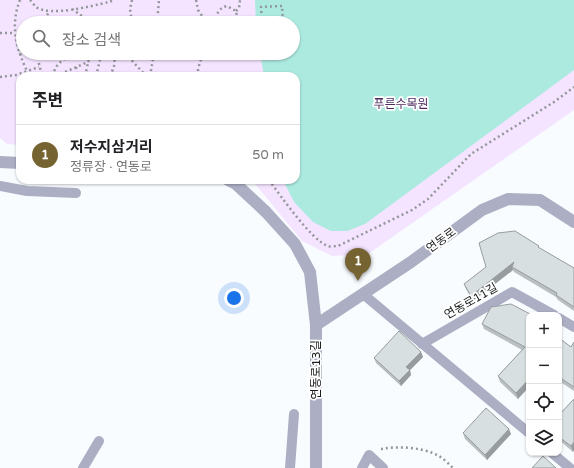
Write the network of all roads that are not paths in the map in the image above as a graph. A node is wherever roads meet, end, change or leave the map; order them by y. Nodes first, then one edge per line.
1 (0, 162) edge
2 (16, 163) edge
3 (236, 184) edge
4 (0, 186) edge
5 (76, 193) dead end
6 (574, 222) edge
7 (363, 294) junction
8 (549, 312) edge
9 (562, 320) edge
10 (316, 325) junction
11 (574, 327) edge
12 (422, 344) junction
13 (294, 414) dead end
14 (526, 431) edge
15 (100, 441) dead end
16 (556, 456) edge
17 (83, 468) edge
18 (290, 468) edge
19 (316, 468) edge
20 (362, 468) edge
21 (383, 468) edge
22 (570, 468) edge

1 - 2 street
3 - 10 street, 연동로13길
4 - 5 lane
6 - 7 street, 연동로
7 - 10 street, 연동로
7 - 12 lane
8 - 12 lane, 연동로11길
9 - 11 lane
10 - 19 street, 연동로13길
12 - 14 lane
13 - 18 lane
15 - 17 lane
16 - 22 lane
20 - 21 lane

